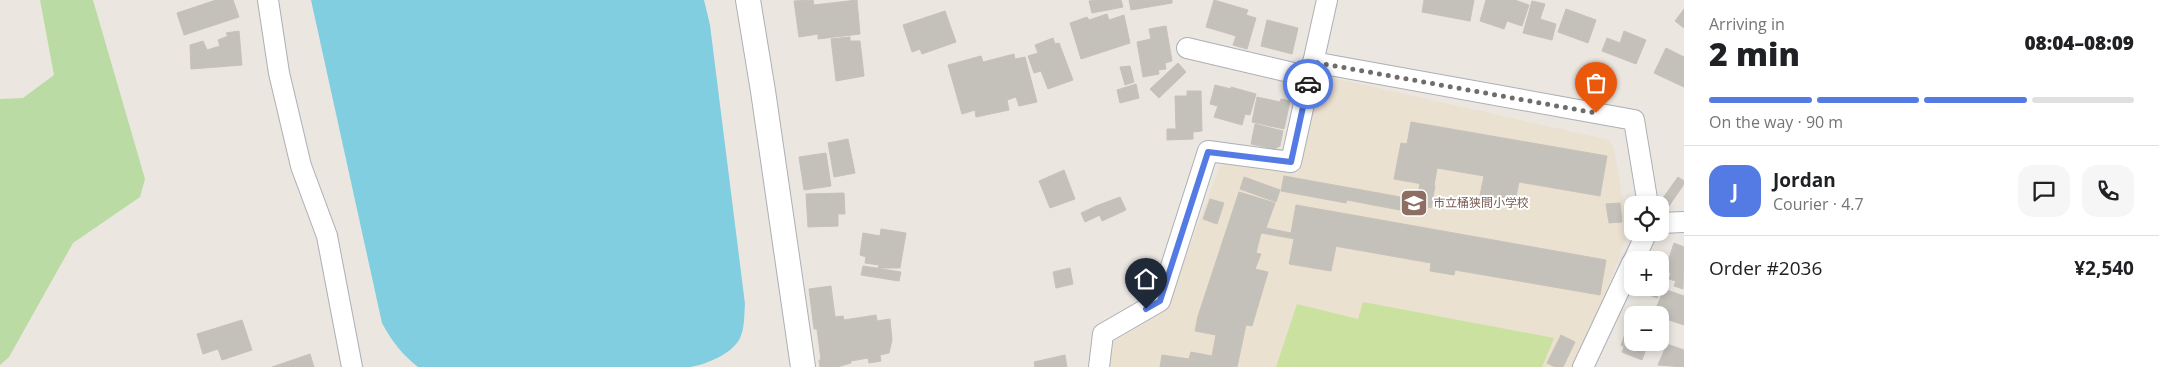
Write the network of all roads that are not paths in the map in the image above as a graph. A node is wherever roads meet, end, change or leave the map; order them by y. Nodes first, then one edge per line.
1 (268, 0) edge
2 (748, 0) edge
3 (1327, 0) edge
4 (1187, 48) dead end
5 (1312, 69) junction
6 (1647, 196) edge
7 (1684, 222) edge
8 (1669, 223) edge
9 (1624, 281) edge
10 (352, 367) edge
11 (803, 367) edge
12 (1099, 367) edge
13 (1583, 367) edge

1 - 10 street
2 - 11 street
3 - 5 street
4 - 5 street
5 - 6 street
5 - 12 street
7 - 8 street
9 - 13 street

